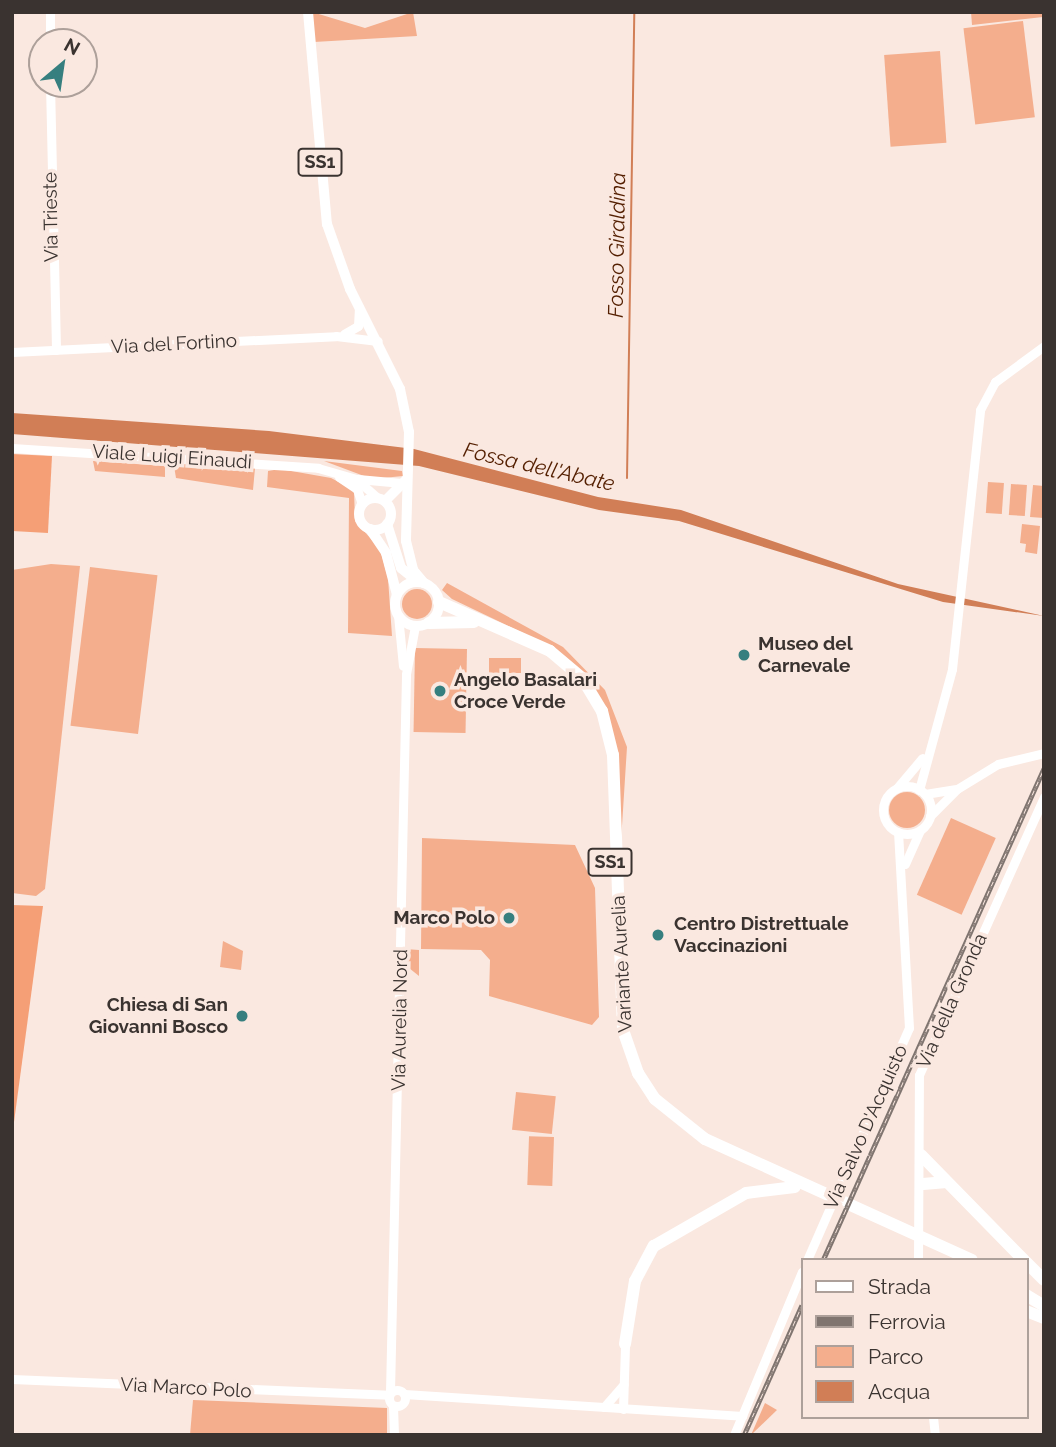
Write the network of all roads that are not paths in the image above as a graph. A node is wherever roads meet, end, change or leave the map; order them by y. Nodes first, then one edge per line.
1 (307, 12) edge
2 (50, 98) edge
3 (359, 306) junction
4 (370, 326) junction
5 (358, 333) junction
6 (379, 341) junction
7 (1044, 346) edge
8 (56, 349) junction
9 (12, 352) edge
10 (12, 448) edge
11 (332, 472) junction
12 (407, 475) junction
13 (356, 479) junction
14 (384, 503) junction
15 (362, 504) junction
16 (387, 524) junction
17 (370, 529) junction
18 (406, 541) junction
19 (421, 583) junction
20 (397, 595) junction
21 (439, 602) junction
22 (398, 615) junction
23 (429, 622) junction
24 (415, 626) junction
25 (406, 674) junction
26 (1044, 753) edge
27 (923, 757) junction
28 (897, 788) junction
29 (957, 789) junction
30 (922, 792) junction
31 (1044, 797) edge
32 (930, 816) junction
33 (920, 830) junction
34 (898, 832) junction
35 (904, 866) junction
36 (921, 1155) junction
37 (737, 1158) junction
38 (760, 1168) junction
39 (944, 1182) junction
40 (923, 1184) junction
41 (795, 1187) junction
42 (814, 1192) junction
43 (936, 1247) junction
44 (808, 1258) edge
45 (918, 1258) edge
46 (954, 1258) edge
47 (966, 1258) edge
48 (1022, 1258) edge
49 (1028, 1264) edge
50 (800, 1277) edge
51 (1044, 1279) edge
52 (1028, 1289) edge
53 (1028, 1296) edge
54 (1044, 1298) edge
55 (1044, 1306) edge
56 (625, 1344) joint
57 (12, 1379) edge
58 (623, 1390) junction
59 (400, 1399) junction
60 (603, 1408) junction
61 (620, 1409) junction
62 (643, 1410) junction
63 (742, 1416) junction
64 (394, 1432) edge
65 (733, 1435) edge

1 - 3 main road, SS1
2 - 8 street, Via Trieste
3 - 4 main road, SS1
3 - 5 street
4 - 5 street, Via del Fortino
4 - 6 main road, SS1
5 - 6 street
5 - 8 street, Via del Fortino
6 - 12 main road, SS1
7 - 27 street
8 - 9 street, Via del Fortino
10 - 11 street, Viale Luigi Einaudi
11 - 13 street, Viale Luigi Einaudi
11 - 15 street
12 - 13 street, Viale Luigi Einaudi
12 - 14 main road
12 - 18 main road
13 - 14 street, Viale Luigi Einaudi
14 - 15 main road
14 - 16 main road, SS1
14 - 18 main road
15 - 17 main road
16 - 17 main road
16 - 19 main road, SS1
17 - 20 main road
18 - 19 main road
19 - 20 main road
19 - 21 main road, SS1
20 - 22 main road
21 - 23 main road
21 - 37 highway, Variante Aurelia / SS1
22 - 24 main road
22 - 25 street, Via Aurelia Nord
23 - 24 main road, SS1
23 - 37 highway, Variante Aurelia / SS1
24 - 25 street, Via Aurelia Nord
25 - 59 street, Via Aurelia Nord
26 - 29 street
27 - 28 street
27 - 30 street
28 - 30 street
28 - 34 street
29 - 30 street
29 - 32 street
30 - 32 street
31 - 36 street, Via della Gronda
32 - 33 street
33 - 34 street
33 - 35 street, Via Salvo D'Acquisto
34 - 35 street, Via Salvo D'Acquisto
35 - 44 street, Via Salvo D'Acquisto
36 - 39 highway
36 - 40 street, Via della Gronda
37 - 38 highway, Variante Aurelia / SS1
38 - 41 highway, Variante Aurelia / SS1
38 - 42 highway, Variante Aurelia / SS1
39 - 40 highway
39 - 48 highway
40 - 45 street, Via della Gronda
41 - 42 highway, Variante Aurelia / SS1
41 - 56 highway
42 - 43 highway, Variante Aurelia / SS1
43 - 46 highway, Variante Aurelia / SS1
43 - 47 highway, Variante Aurelia / SS1
49 - 51 highway
50 - 63 street
52 - 54 highway
53 - 55 highway
56 - 58 street
57 - 59 street, Via Marco Polo
58 - 60 street
58 - 61 street
58 - 62 street
59 - 60 street, Via Marco Polo
59 - 64 street, Via Aurelia Nord
60 - 61 street, Via Marco Polo
61 - 62 street, Via Marco Polo
62 - 63 street, Via Marco Polo
63 - 65 street

